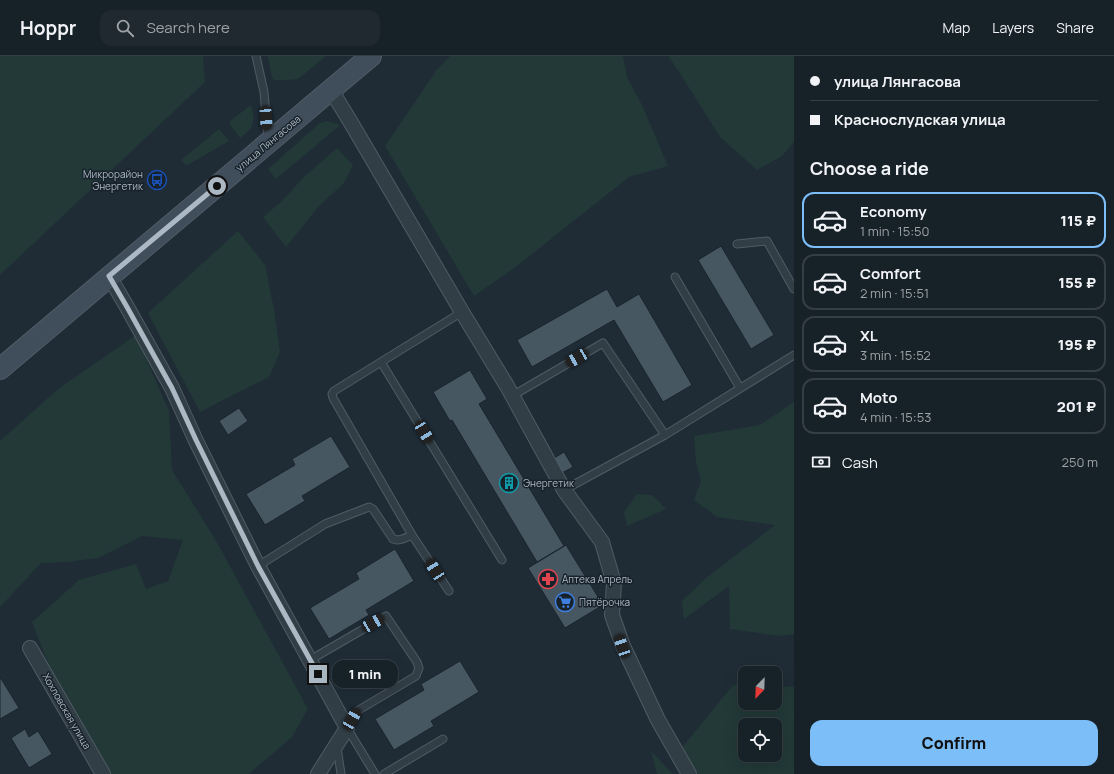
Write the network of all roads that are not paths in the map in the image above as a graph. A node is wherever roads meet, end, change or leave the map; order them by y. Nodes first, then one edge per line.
1 (256, 56) edge
2 (371, 56) edge
3 (331, 90) junction
4 (268, 143) junction
5 (737, 244) dead end
6 (109, 276) junction
7 (675, 277) dead end
8 (794, 289) edge
9 (462, 312) junction
10 (794, 355) edge
11 (381, 362) junction
12 (0, 369) edge
13 (740, 388) junction
14 (512, 396) junction
15 (664, 435) junction
16 (564, 490) junction
17 (412, 535) junction
18 (502, 560) dead end
19 (258, 566) junction
20 (449, 591) dead end
21 (30, 648) dead end
22 (310, 660) junction
23 (348, 728) junction
24 (443, 739) dead end
25 (337, 744) junction
26 (103, 774) edge
27 (318, 774) edge
28 (341, 774) edge
29 (375, 774) edge
30 (384, 774) edge
31 (689, 774) edge

1 - 4 lane
2 - 3 main road, улица Лянгасова
3 - 4 main road, улица Лянгасова
3 - 9 street
4 - 6 main road, улица Лянгасова
5 - 8 lane
6 - 12 main road, улица Лянгасова
6 - 19 street
7 - 13 lane
9 - 11 lane
9 - 14 street
10 - 13 lane
11 - 17 lane
11 - 18 lane
13 - 15 lane
14 - 15 lane
14 - 16 street
15 - 16 lane
16 - 31 street
17 - 19 lane
17 - 20 lane
19 - 22 street
21 - 26 street, Хохловская улица
22 - 23 street
22 - 23 lane
23 - 25 street
23 - 29 lane
24 - 30 lane
25 - 27 street
25 - 28 lane

